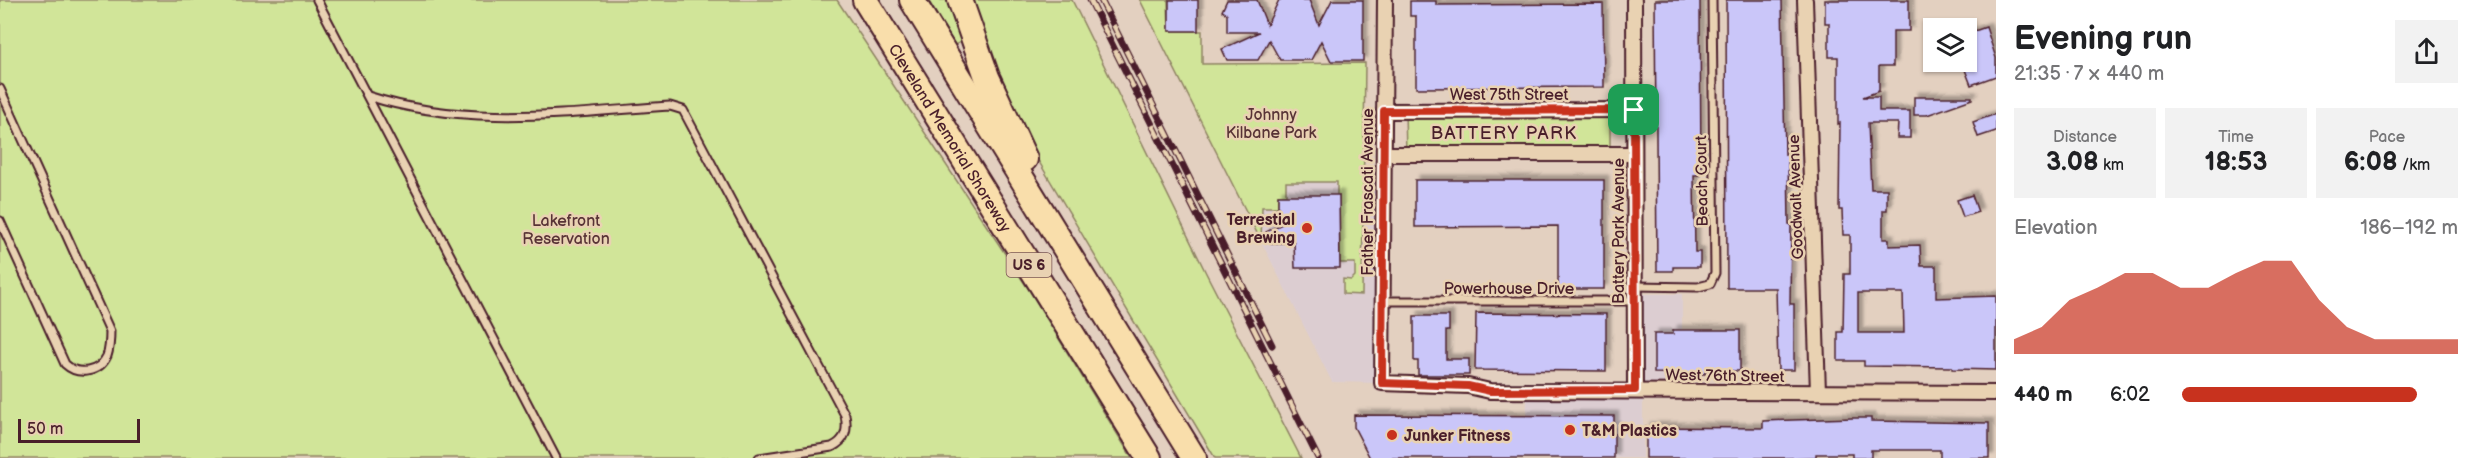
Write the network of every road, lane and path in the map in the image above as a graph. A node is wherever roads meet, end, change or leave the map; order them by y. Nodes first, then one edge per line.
1 (317, 0) edge
2 (865, 0) edge
3 (912, 0) edge
4 (960, 0) edge
5 (1385, 0) edge
6 (1634, 0) edge
7 (1712, 0) edge
8 (1805, 0) edge
9 (0, 89) edge
10 (368, 96) junction
11 (1634, 110) junction
12 (1384, 111) junction
13 (1384, 154) junction
14 (1634, 154) junction
15 (0, 221) edge
16 (1074, 263) junction
17 (1635, 286) junction
18 (1383, 301) junction
19 (1635, 301) junction
20 (1382, 383) joint
21 (1635, 390) junction
22 (1818, 392) junction
23 (1996, 393) edge
24 (555, 458) edge
25 (759, 458) edge
26 (1149, 458) edge
27 (1194, 458) edge

1 - 10 lane
2 - 26 highway, Cleveland Memorial Shoreway / US 6
3 - 16 highway, US 6
4 - 16 highway
5 - 12 street, Father Frascati Avenue
6 - 11 street, Battery Park Avenue
7 - 17 lane, Beach Court
8 - 22 street, Goodwalt Avenue
9 - 15 lane
10 - 24 lane
10 - 25 lane
11 - 12 street, West 75th Street
11 - 14 street, Battery Park Avenue
12 - 13 street, Father Frascati Avenue
13 - 14 street
13 - 18 street, Father Frascati Avenue
14 - 17 street, Battery Park Avenue
16 - 27 highway, US 6
17 - 19 street, Battery Park Avenue
18 - 19 lane, Powerhouse Drive
18 - 20 street, Father Frascati Avenue
19 - 21 street, Battery Park Avenue
20 - 21 street, West 76th Street
21 - 22 street, West 76th Street
22 - 23 street, West 76th Street

